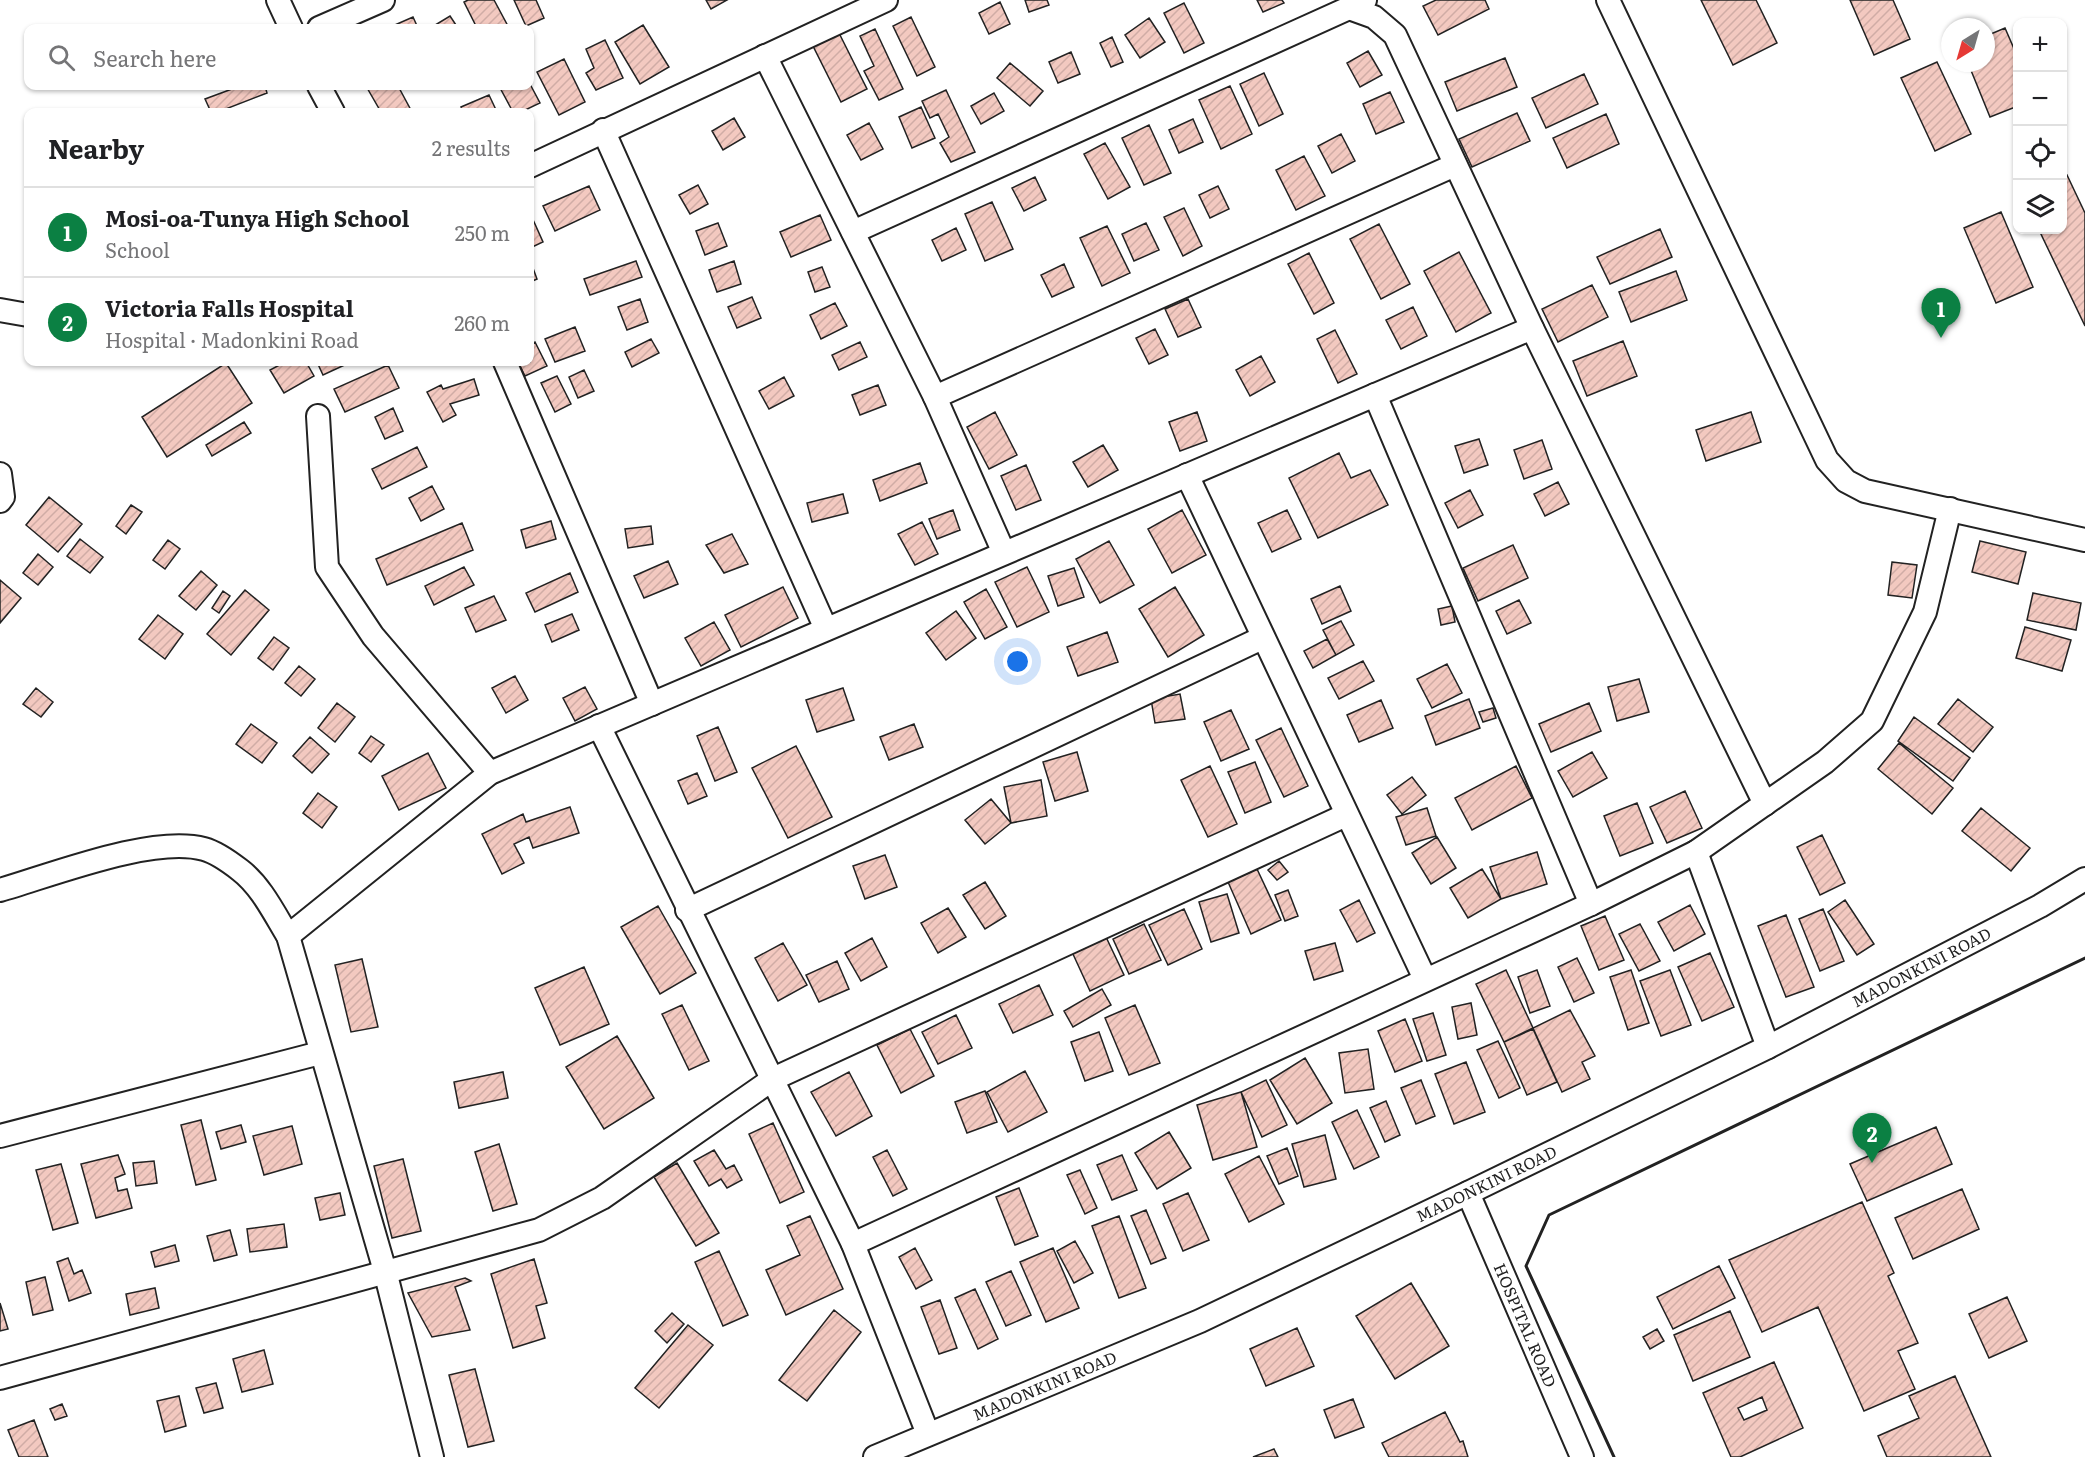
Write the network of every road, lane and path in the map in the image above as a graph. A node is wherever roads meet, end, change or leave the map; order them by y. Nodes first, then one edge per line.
1 (278, 0) edge
2 (383, 0) edge
3 (886, 0) edge
4 (1608, 0) edge
5 (1357, 4) edge
6 (289, 24) edge
7 (328, 24) edge
8 (765, 56) junction
9 (321, 90) edge
10 (331, 108) edge
11 (603, 130) junction
12 (534, 164) edge
13 (1455, 165) junction
14 (853, 232) junction
15 (0, 310) edge
16 (24, 314) edge
17 (1532, 328) junction
18 (507, 366) edge
19 (1375, 395) junction
20 (935, 397) junction
21 (318, 416) dead end
22 (0, 474) edge
23 (1187, 475) junction
24 (0, 501) edge
25 (1950, 509) junction
26 (2085, 540) edge
27 (1004, 553) junction
28 (826, 629) junction
29 (1262, 638) junction
30 (652, 704) junction
31 (600, 726) junction
32 (490, 773) junction
33 (1765, 804) junction
34 (1346, 815) junction
35 (1696, 852) junction
36 (2085, 879) edge
37 (0, 890) edge
38 (1592, 904) junction
39 (687, 910) junction
40 (288, 936) junction
41 (1425, 979) junction
42 (1768, 1047) junction
43 (320, 1053) junction
44 (773, 1079) junction
45 (0, 1136) edge
46 (1468, 1193) junction
47 (853, 1244) junction
48 (385, 1271) junction
49 (0, 1378) edge
50 (928, 1434) junction
51 (432, 1457) edge
52 (875, 1457) edge
53 (1582, 1457) edge

1 - 6 street
2 - 7 street
3 - 8 street
4 - 25 street
5 - 13 street
5 - 14 street
8 - 11 street
8 - 14 street
9 - 10 street
11 - 12 street
11 - 28 street
13 - 17 street
13 - 20 street
14 - 20 street
15 - 16 street
17 - 19 street
17 - 33 street
18 - 30 street
19 - 23 street
19 - 38 street
20 - 27 street
21 - 32 street
22 - 24 street
23 - 27 street
23 - 29 street
25 - 26 street
25 - 33 street
27 - 28 street
28 - 30 street
29 - 34 street
29 - 39 street
30 - 31 street
31 - 32 street
31 - 39 street
32 - 40 street
33 - 35 street
34 - 41 street
34 - 44 street
35 - 38 street
35 - 42 street
36 - 42 street, MADONKINI ROAD
37 - 40 street
38 - 41 street
39 - 44 street
40 - 43 street
41 - 47 street
42 - 46 street, MADONKINI ROAD
43 - 45 street
43 - 48 street
44 - 47 street
44 - 48 street
46 - 50 street, MADONKINI ROAD
46 - 53 street, HOSPITAL ROAD
47 - 50 street
48 - 49 street
48 - 51 street
50 - 52 street, MADONKINI ROAD

